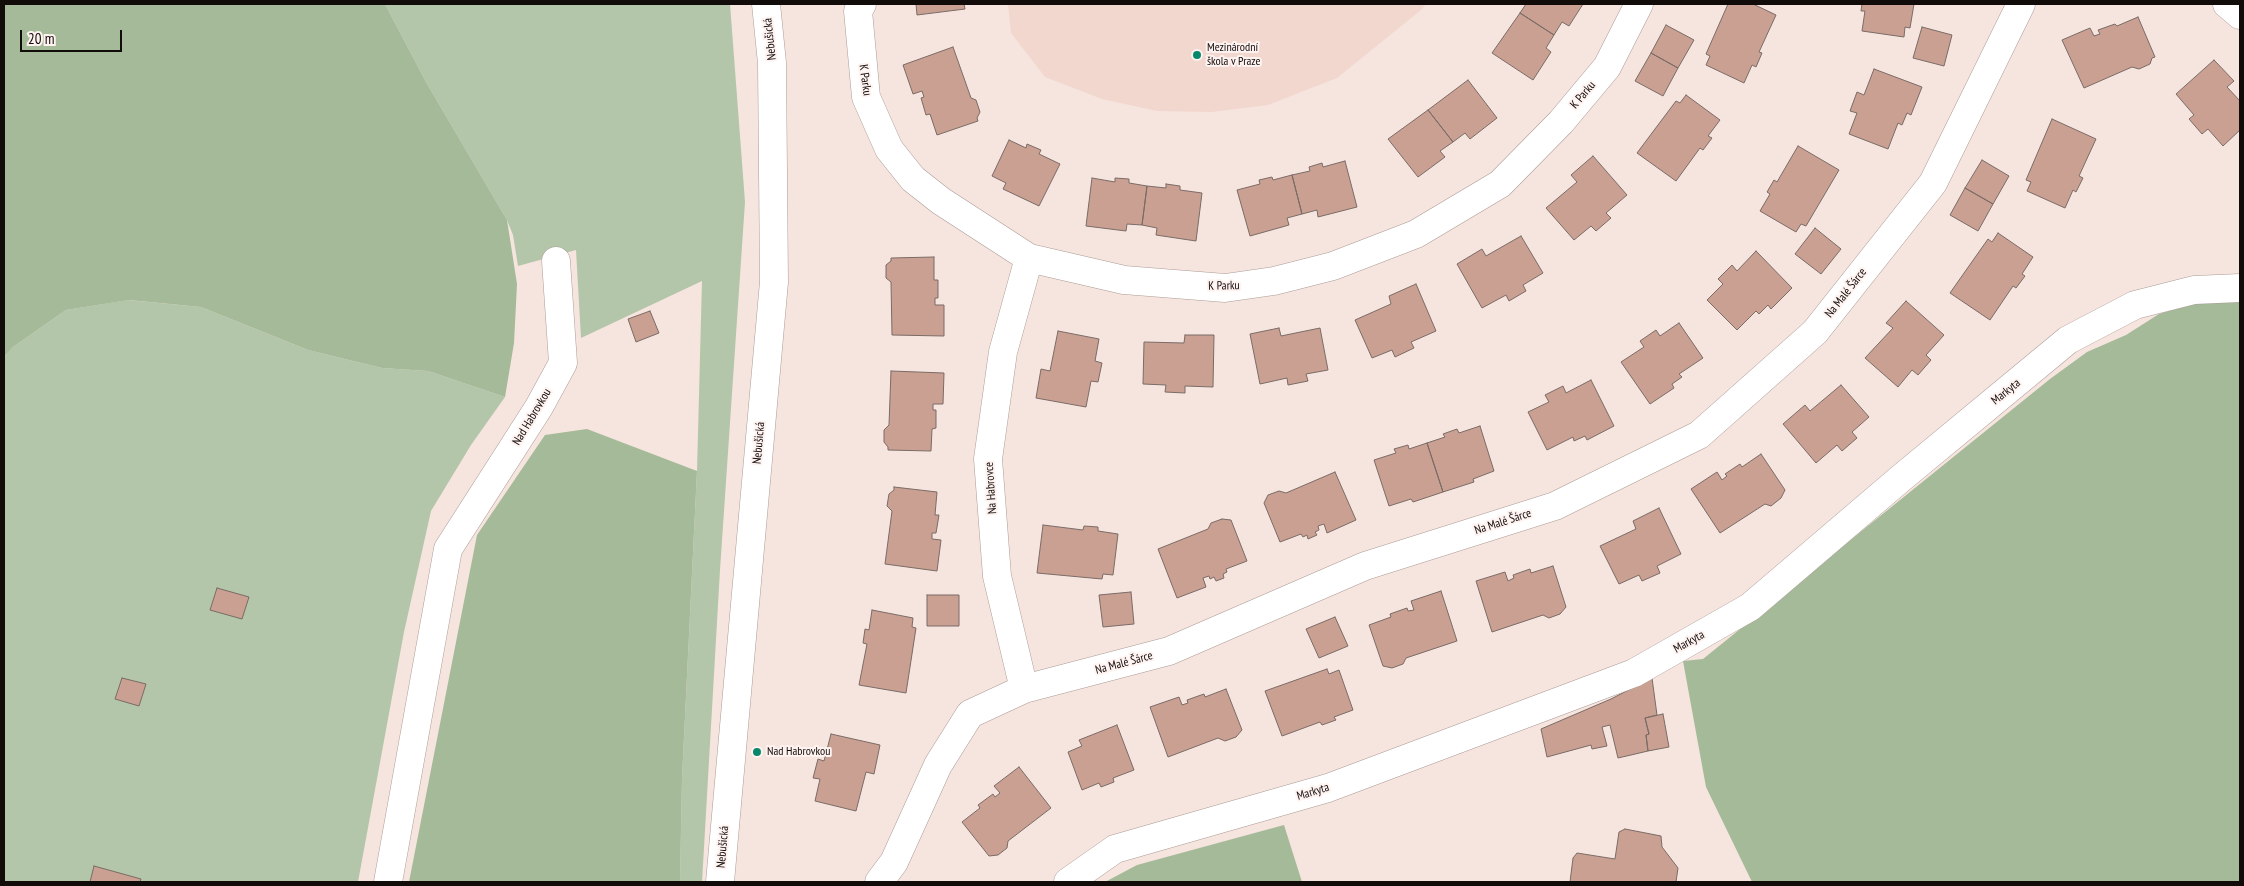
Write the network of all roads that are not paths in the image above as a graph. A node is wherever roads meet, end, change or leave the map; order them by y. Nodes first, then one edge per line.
1 (766, 4) edge
2 (862, 4) edge
3 (1639, 4) edge
4 (2021, 4) edge
5 (2227, 4) edge
6 (2240, 15) edge
7 (1029, 258) junction
8 (556, 261) dead end
9 (2240, 288) edge
10 (1024, 690) junction
11 (388, 882) edge
12 (720, 882) edge
13 (879, 882) edge
14 (1068, 882) edge

1 - 12 street, Nebušická
2 - 7 street, K Parku
3 - 7 street, K Parku
4 - 10 street, Na Malé Šárce
5 - 6 street
7 - 10 street, Na Habrovce
8 - 11 street, Nad Habrovkou
9 - 14 street, Markyta
10 - 13 street, Na Malé Šárce

